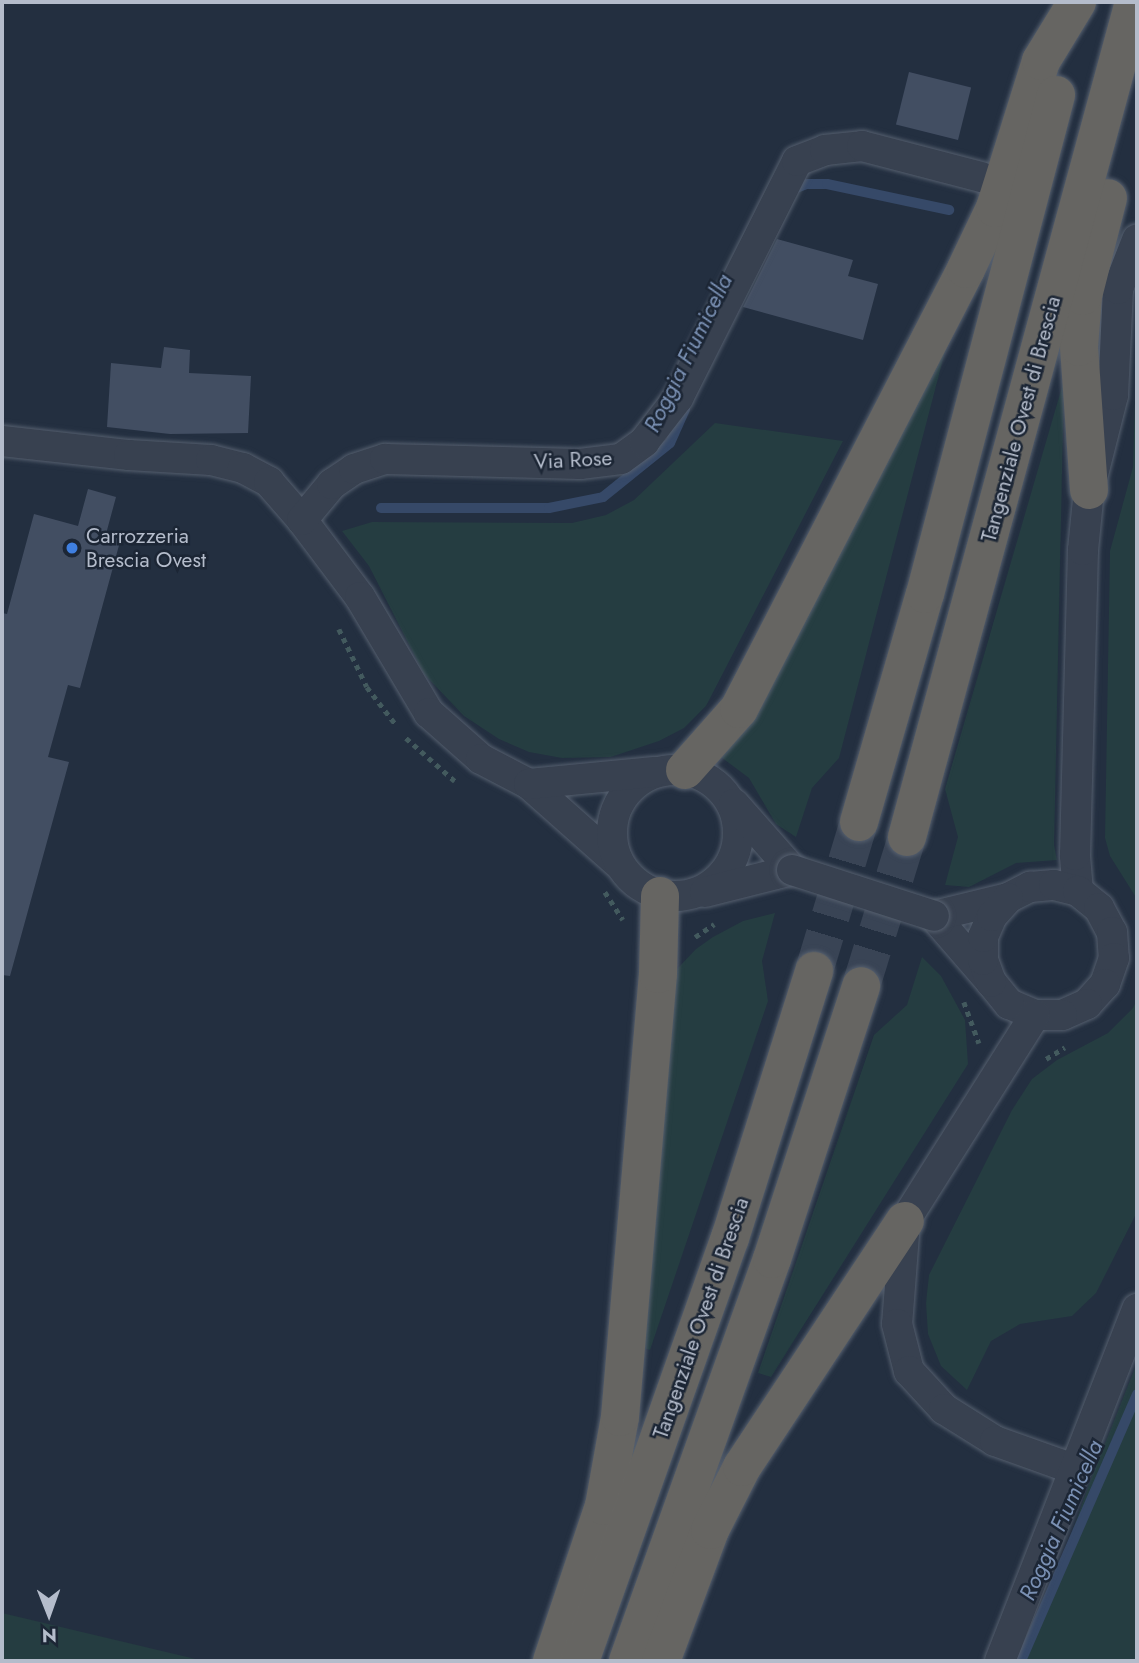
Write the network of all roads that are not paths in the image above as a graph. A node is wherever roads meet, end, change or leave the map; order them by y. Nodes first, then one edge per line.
1 (1079, 2) edge
2 (1135, 2) edge
3 (1137, 73) edge
4 (1137, 85) edge
5 (981, 177) dead end
6 (1137, 240) edge
7 (2, 441) edge
8 (1089, 490) junction
9 (302, 520) junction
10 (671, 771) junction
11 (529, 784) junction
12 (731, 801) junction
13 (859, 822) tunnel mouth
14 (907, 837) tunnel mouth
15 (618, 863) junction
16 (792, 870) junction
17 (1078, 891) junction
18 (675, 896) junction
19 (1008, 898) junction
20 (934, 916) junction
21 (814, 971) tunnel mouth
22 (990, 982) junction
23 (861, 986) tunnel mouth
24 (1035, 1015) junction
25 (905, 1221) junction
26 (1137, 1309) edge
27 (1073, 1469) junction
28 (552, 1661) edge
29 (580, 1661) edge
30 (628, 1661) edge
31 (661, 1661) edge
32 (1000, 1661) edge

1 - 10 highway
1 - 13 highway
2 - 3 highway
2 - 14 highway, Tangenziale Ovest di Brescia
4 - 8 highway
5 - 9 street, Via Rose
6 - 8 street
7 - 9 street
8 - 17 street
9 - 11 street
10 - 11 street
10 - 12 street
10 - 15 street
11 - 15 street
12 - 16 street
12 - 18 street
15 - 18 street
16 - 18 street
16 - 20 street, bridge
17 - 19 street
17 - 24 street
18 - 28 highway
19 - 20 street
19 - 22 street
20 - 22 street
21 - 29 highway, Tangenziale Ovest di Brescia
22 - 24 street
23 - 30 highway
24 - 25 street
25 - 27 street
25 - 31 highway
26 - 27 street
27 - 32 street

